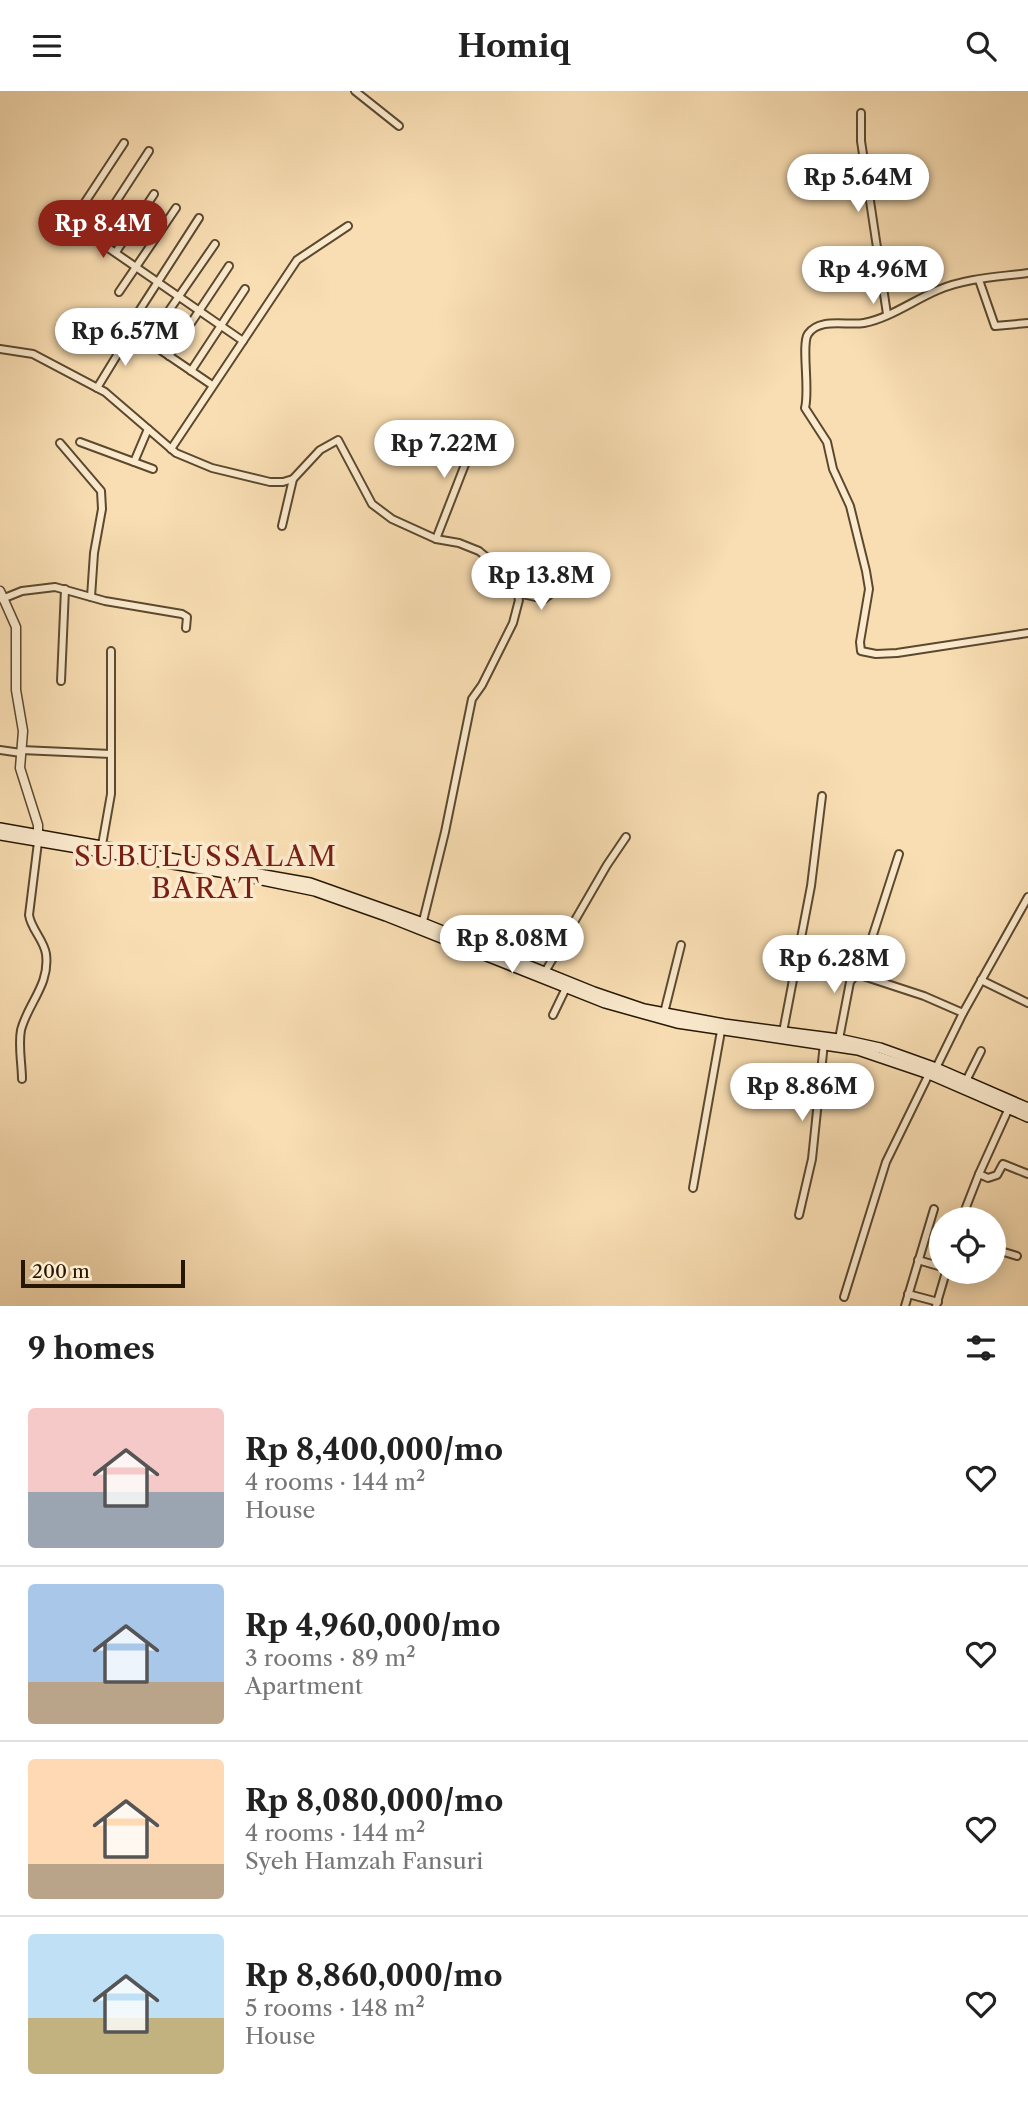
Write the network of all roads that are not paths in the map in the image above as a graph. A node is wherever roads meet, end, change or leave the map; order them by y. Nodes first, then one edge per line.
1 (355, 91) edge
2 (861, 113) dead end
3 (398, 126) dead end
4 (124, 143) dead end
5 (149, 151) dead end
6 (154, 194) dead end
7 (176, 208) dead end
8 (199, 218) dead end
9 (348, 226) dead end
10 (93, 237) junction
11 (215, 244) dead end
12 (116, 252) junction
13 (229, 266) dead end
14 (136, 267) junction
15 (1028, 272) edge
16 (979, 280) junction
17 (158, 282) junction
18 (245, 289) dead end
19 (120, 292) dead end
20 (180, 296) junction
21 (200, 310) junction
22 (887, 313) junction
23 (132, 322) dead end
24 (1028, 323) edge
25 (221, 324) junction
26 (148, 341) junction
27 (243, 341) junction
28 (0, 349) edge
29 (169, 356) junction
30 (191, 371) junction
31 (212, 385) junction
32 (97, 388) junction
33 (148, 429) junction
34 (478, 431) dead end
35 (80, 442) dead end
36 (60, 443) dead end
37 (171, 449) junction
38 (134, 462) junction
39 (153, 469) dead end
40 (293, 479) junction
41 (282, 526) dead end
42 (436, 539) junction
43 (65, 589) junction
44 (554, 591) dead end
45 (518, 593) junction
46 (2, 596) edge
47 (91, 597) junction
48 (186, 628) dead end
49 (1028, 633) edge
50 (111, 651) dead end
51 (61, 681) dead end
52 (0, 750) edge
53 (21, 752) junction
54 (111, 754) junction
55 (822, 796) dead end
56 (0, 828) edge
57 (0, 835) edge
58 (626, 837) dead end
59 (38, 838) junction
60 (102, 845) junction
61 (899, 854) dead end
62 (293, 882) junction
63 (1028, 897) edge
64 (1026, 906) edge
65 (421, 926) junction
66 (681, 945) dead end
67 (545, 972) junction
68 (860, 975) junction
69 (981, 980) junction
70 (566, 988) junction
71 (1028, 1003) edge
72 (664, 1013) junction
73 (963, 1013) junction
74 (553, 1015) dead end
75 (678, 1020) junction
76 (721, 1031) junction
77 (783, 1032) junction
78 (839, 1039) junction
79 (824, 1041) junction
80 (981, 1051) dead end
81 (932, 1071) junction
82 (22, 1079) dead end
83 (966, 1081) junction
84 (1009, 1108) junction
85 (1028, 1108) edge
86 (1028, 1117) edge
87 (979, 1174) junction
88 (1028, 1174) edge
89 (693, 1188) dead end
90 (966, 1207) edge
91 (799, 1215) dead end
92 (929, 1225) edge
93 (1006, 1252) edge
94 (1017, 1255) dead end
95 (918, 1260) junction
96 (929, 1263) edge
97 (943, 1284) edge
98 (908, 1294) junction
99 (844, 1297) dead end
100 (937, 1304) edge
101 (905, 1306) edge

1 - 3 street
2 - 22 street
4 - 10 street
5 - 10 street
6 - 12 street
7 - 14 street
8 - 17 street
9 - 27 street
10 - 12 street
11 - 20 street
12 - 14 street
13 - 21 street
14 - 17 street
14 - 19 street
15 - 16 street
16 - 22 street
16 - 24 street
17 - 20 street
17 - 23 street
18 - 25 street
20 - 21 street
20 - 26 street
21 - 25 street
21 - 29 street
22 - 49 street
25 - 27 street
25 - 30 street
26 - 29 street
26 - 32 street
27 - 31 street
28 - 32 street
29 - 30 street
30 - 31 street
31 - 37 street
32 - 33 street
33 - 37 street
33 - 38 street
34 - 42 street
35 - 38 street
36 - 47 street
37 - 40 street
38 - 39 street
40 - 41 street
40 - 42 street
42 - 45 street
43 - 46 street
43 - 47 street
43 - 51 street
44 - 45 street
45 - 65 street
46 - 53 street
47 - 48 street
50 - 54 street
52 - 53 street
53 - 54 street
53 - 59 street
54 - 60 street
55 - 77 street
56 - 59 main road
57 - 59 main road
58 - 67 street
59 - 60 main road
59 - 62 main road
59 - 82 street
60 - 62 main road
61 - 68 street
62 - 65 main road
63 - 64 street
64 - 69 street
65 - 67 main road
65 - 70 main road
66 - 72 street
67 - 72 main road
68 - 73 street
68 - 78 street
69 - 71 street
69 - 73 street
70 - 74 street
70 - 75 main road
72 - 75 main road
73 - 81 street
75 - 76 main road
75 - 77 main road
76 - 79 main road
76 - 89 street
77 - 79 main road
78 - 79 main road
78 - 81 main road
79 - 81 main road
79 - 91 street
80 - 83 street
81 - 83 main road
81 - 84 main road
81 - 99 street
83 - 85 main road
84 - 86 main road
84 - 87 street
87 - 88 street
87 - 90 street
92 - 95 street
93 - 94 street
95 - 96 street
95 - 98 street
97 - 100 street
98 - 100 street
98 - 101 street

